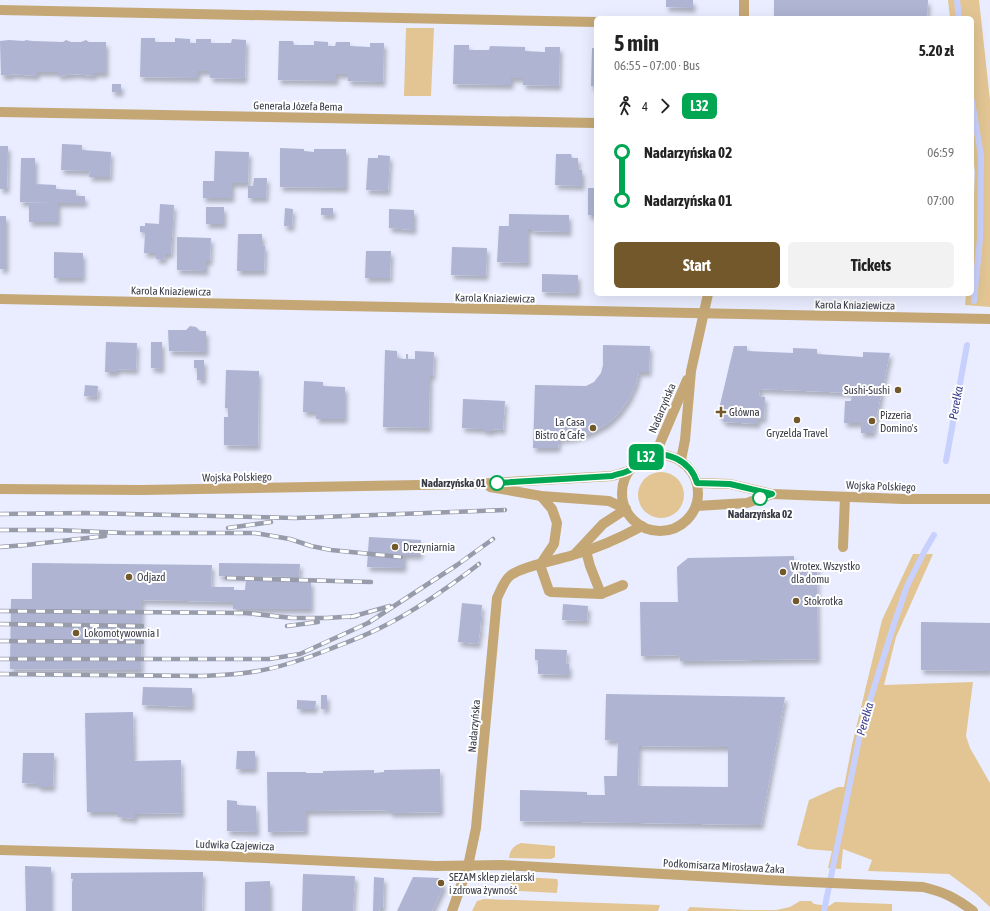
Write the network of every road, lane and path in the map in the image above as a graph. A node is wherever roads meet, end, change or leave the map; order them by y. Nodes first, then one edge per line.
1 (744, 0) edge
2 (0, 10) edge
3 (744, 16) edge
4 (594, 22) edge
5 (0, 112) edge
6 (594, 123) edge
7 (708, 296) edge
8 (0, 299) edge
9 (704, 314) junction
10 (988, 319) edge
11 (691, 371) junction
12 (655, 455) junction
13 (680, 460) junction
14 (629, 471) junction
15 (697, 483) junction
16 (474, 484) junction
17 (0, 489) edge
18 (772, 494) junction
19 (541, 496) junction
20 (845, 497) junction
21 (990, 499) edge
22 (696, 506) junction
23 (626, 509) junction
24 (642, 526) junction
25 (843, 547) dead end
26 (586, 551) junction
27 (574, 555) junction
28 (540, 565) junction
29 (623, 585) dead end
30 (601, 594) junction
31 (0, 850) edge
32 (468, 866) junction
33 (452, 911) edge
34 (973, 911) edge

1 - 3 street
2 - 4 street
5 - 6 street, Generała Józefa Bema
7 - 9 street, Nadarzyńska
8 - 9 street, Karola Kniaziewicza
9 - 10 street, Karola Kniaziewicza
9 - 11 street, Nadarzyńska
11 - 12 street, Nadarzyńska
11 - 13 street, Nadarzyńska
12 - 13 street
12 - 14 street
13 - 15 street
14 - 16 street, Wojska Polskiego
14 - 23 street
15 - 18 street, Wojska Polskiego
15 - 22 street
16 - 17 street, Wojska Polskiego
16 - 19 street, Wojska Polskiego
18 - 20 street, Wojska Polskiego
18 - 22 street, Wojska Polskiego
19 - 23 street, Wojska Polskiego
19 - 28 street
20 - 21 street, Wojska Polskiego
20 - 25 street
22 - 24 street
23 - 24 street
23 - 27 street
24 - 26 street, Nadarzyńska
26 - 27 street, Nadarzyńska
26 - 30 street
27 - 28 street, Nadarzyńska
28 - 30 street
28 - 32 street, Nadarzyńska
29 - 30 street
31 - 32 street, Ludwika Czajewicza
32 - 33 street, Nadarzyńska
32 - 34 street, Podkomisarza Mirosława Żaka

